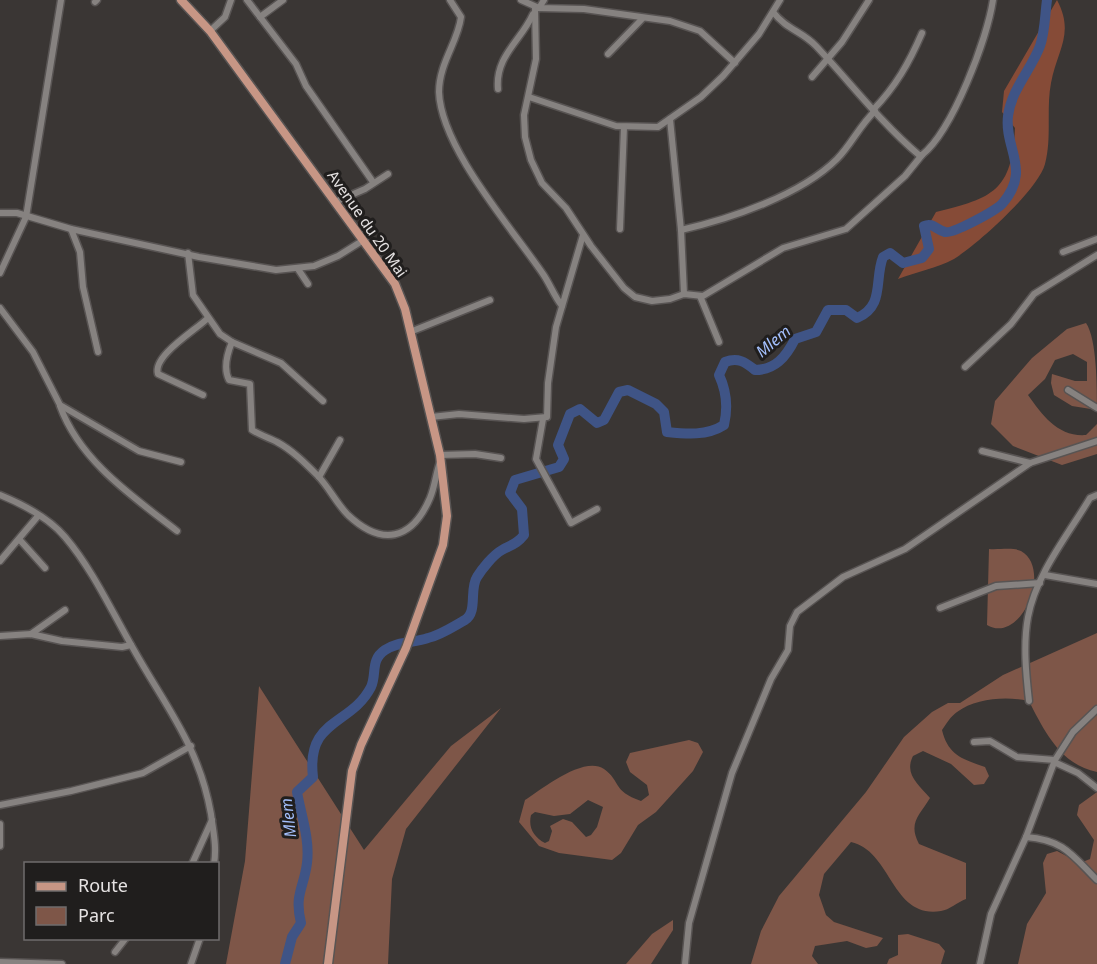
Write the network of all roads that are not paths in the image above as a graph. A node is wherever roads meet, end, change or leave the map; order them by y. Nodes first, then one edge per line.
1 (61, 0) edge
2 (181, 0) edge
3 (231, 0) edge
4 (247, 0) edge
5 (283, 0) edge
6 (450, 0) edge
7 (521, 0) edge
8 (544, 0) edge
9 (780, 0) edge
10 (869, 0) edge
11 (993, 0) edge
12 (536, 9) junction
13 (773, 12) junction
14 (260, 17) junction
15 (642, 19) junction
16 (210, 31) junction
17 (922, 33) dead end
18 (608, 54) dead end
19 (828, 60) junction
20 (735, 63) junction
21 (812, 77) dead end
22 (498, 89) dead end
23 (529, 97) junction
24 (874, 111) junction
25 (670, 119) junction
26 (624, 127) junction
27 (922, 155) junction
28 (388, 174) dead end
29 (373, 183) junction
30 (335, 202) junction
31 (0, 213) edge
32 (26, 217) junction
33 (620, 228) dead end
34 (71, 229) junction
35 (681, 230) junction
36 (583, 236) junction
37 (1097, 239) edge
38 (362, 241) junction
39 (1063, 252) dead end
40 (188, 253) junction
41 (1097, 255) edge
42 (298, 269) junction
43 (0, 273) edge
44 (308, 284) dead end
45 (684, 294) junction
46 (700, 296) junction
47 (490, 300) dead end
48 (562, 306) junction
49 (0, 308) edge
50 (208, 318) junction
51 (410, 332) junction
52 (232, 342) junction
53 (718, 342) dead end
54 (98, 352) dead end
55 (964, 367) dead end
56 (1068, 390) dead end
57 (203, 395) dead end
58 (323, 401) dead end
59 (60, 405) junction
60 (1097, 408) edge
61 (430, 417) junction
62 (543, 419) junction
63 (340, 441) dead end
64 (1097, 441) edge
65 (982, 451) dead end
66 (441, 456) junction
67 (501, 458) dead end
68 (181, 462) dead end
69 (1030, 464) junction
70 (319, 477) junction
71 (0, 495) edge
72 (1097, 495) edge
73 (597, 509) dead end
74 (38, 516) junction
75 (177, 531) dead end
76 (19, 539) junction
77 (0, 561) edge
78 (45, 568) dead end
79 (1044, 575) junction
80 (1040, 583) junction
81 (1097, 584) edge
82 (940, 608) dead end
83 (65, 610) dead end
84 (31, 634) junction
85 (0, 636) edge
86 (131, 645) junction
87 (1029, 701) dead end
88 (1097, 709) edge
89 (974, 742) dead end
90 (191, 746) junction
91 (1055, 761) junction
92 (1097, 788) edge
93 (0, 805) edge
94 (212, 820) junction
95 (0, 824) edge
96 (1026, 837) junction
97 (0, 846) edge
98 (193, 862) edge
99 (214, 862) edge
100 (1097, 880) edge
101 (125, 940) edge
102 (200, 940) edge
103 (115, 952) dead end
104 (0, 962) edge
105 (62, 964) edge
106 (191, 964) edge
107 (328, 964) edge
108 (686, 964) edge
109 (980, 964) edge

1 - 32 street
2 - 16 main road, Avenue du 20 Mai
3 - 16 street
4 - 14 street
5 - 14 street
6 - 48 street
7 - 12 street
8 - 12 street
9 - 13 street
10 - 19 street
11 - 27 street
12 - 15 street
12 - 22 street
12 - 23 street
13 - 19 street
13 - 20 street
14 - 29 street
15 - 18 street
15 - 20 street
16 - 30 main road, Avenue du 20 Mai
17 - 24 street
19 - 21 street
19 - 24 street
20 - 25 street
23 - 26 street
23 - 36 street
24 - 27 street
24 - 35 street
25 - 26 street
25 - 35 street
26 - 33 street
27 - 46 street
28 - 29 street
29 - 30 street
30 - 38 main road, Avenue du 20 Mai
31 - 32 street
32 - 34 street
32 - 43 street
34 - 40 street
34 - 54 street
35 - 45 street
36 - 45 street
36 - 48 street
37 - 39 street
38 - 42 street
38 - 51 main road, Avenue du 20 Mai
40 - 42 street
40 - 50 street
41 - 55 street
42 - 44 street
45 - 46 street
46 - 53 street
47 - 51 street
48 - 62 street
49 - 59 street
50 - 52 street
50 - 57 street
51 - 61 main road, Avenue du 20 Mai
52 - 58 street
52 - 70 street
56 - 60 street
59 - 68 street
59 - 75 street
61 - 62 street
61 - 66 main road, Avenue du 20 Mai
62 - 73 street
63 - 70 street
64 - 69 street
65 - 69 street
66 - 67 street
66 - 70 street
66 - 107 main road, Avenue du 20 Mai
69 - 108 street
71 - 74 street
72 - 79 street
74 - 76 street
74 - 86 street
76 - 77 street
76 - 78 street
79 - 80 street
79 - 81 street
80 - 82 street
80 - 87 street
83 - 84 street
84 - 85 street
84 - 86 street
86 - 90 street
88 - 91 street
89 - 91 street
90 - 93 street
90 - 94 street
91 - 92 street
91 - 96 street
94 - 98 street
94 - 99 street
95 - 97 street
96 - 100 street
96 - 109 street
101 - 103 street
102 - 106 street
104 - 105 street

